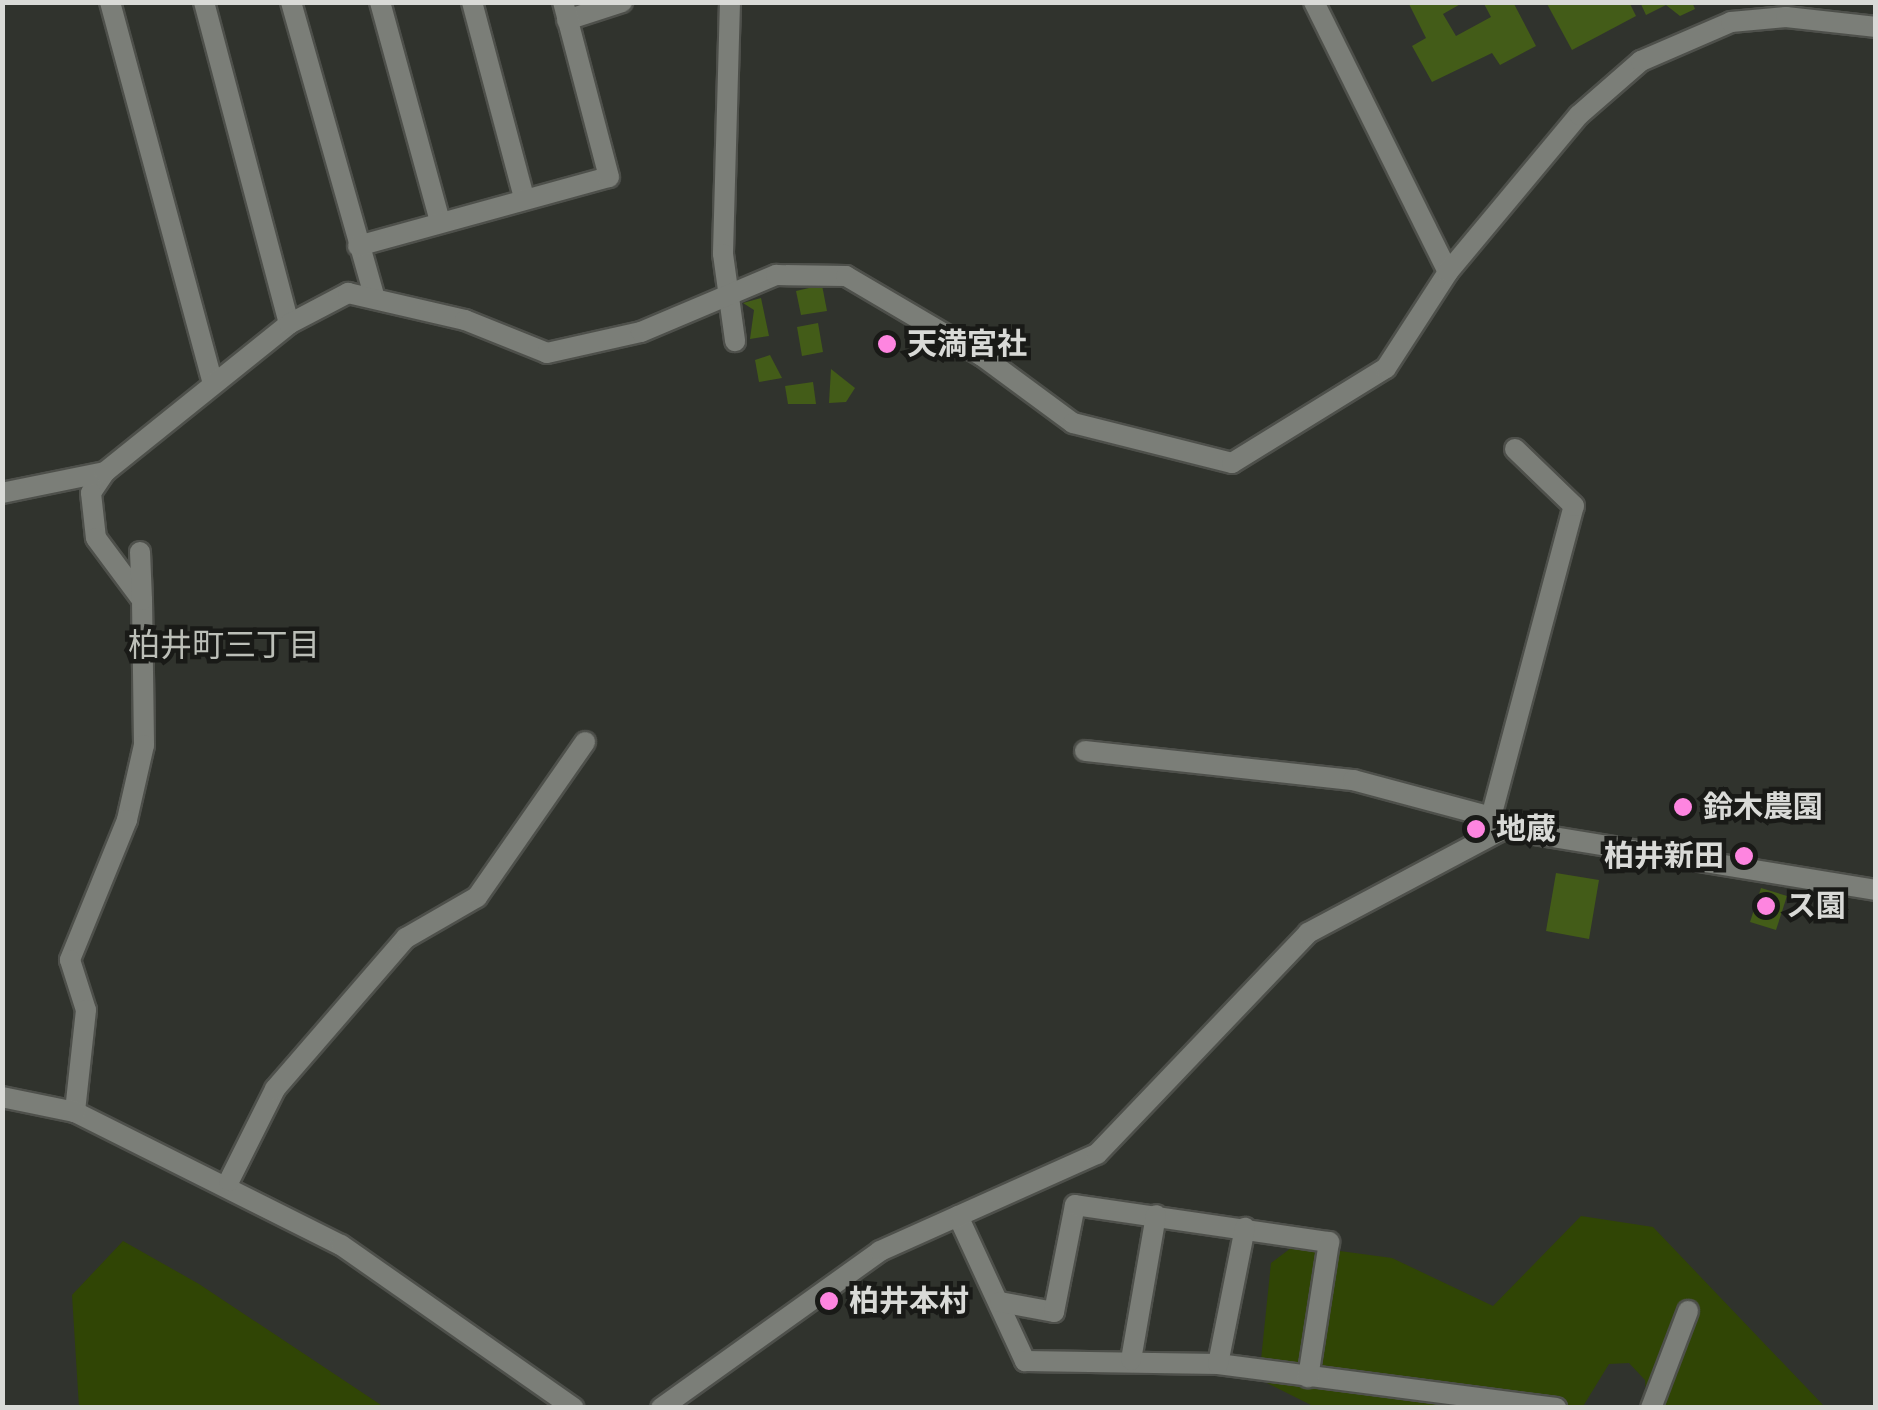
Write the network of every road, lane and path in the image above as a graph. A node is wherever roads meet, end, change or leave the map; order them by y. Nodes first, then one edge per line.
1 (110, 2) edge
2 (204, 2) edge
3 (291, 2) edge
4 (380, 2) edge
5 (472, 2) edge
6 (622, 2) edge
7 (730, 2) edge
8 (1314, 2) edge
9 (565, 11) edge
10 (1876, 28) edge
11 (524, 198) junction
12 (439, 218) junction
13 (358, 246) junction
14 (1448, 272) junction
15 (728, 294) junction
16 (374, 295) junction
17 (289, 324) junction
18 (735, 342) dead end
19 (213, 384) junction
20 (1514, 449) dead end
21 (104, 472) junction
22 (2, 493) edge
23 (140, 552) dead end
24 (142, 600) junction
25 (585, 742) dead end
26 (1085, 752) dead end
27 (1498, 823) junction
28 (1876, 890) edge
29 (2, 1096) edge
30 (76, 1112) junction
31 (228, 1181) junction
32 (1156, 1215) junction
33 (958, 1216) junction
34 (1245, 1228) junction
35 (1000, 1302) junction
36 (1688, 1312) dead end
37 (1131, 1360) junction
38 (1218, 1364) junction
39 (1308, 1377) junction
40 (574, 1408) edge
41 (661, 1408) edge
42 (1556, 1408) edge
43 (1651, 1408) edge

1 - 19 street
2 - 17 street
3 - 13 street
4 - 12 street
5 - 11 street
6 - 9 street
7 - 15 street
8 - 14 street
9 - 11 street
10 - 14 street
11 - 12 street
12 - 13 street
13 - 16 street
14 - 15 street
15 - 16 street
15 - 18 street
16 - 17 street
17 - 19 street
19 - 21 street
20 - 27 street
21 - 22 street
21 - 24 street
23 - 24 street
24 - 30 street
25 - 31 street
26 - 27 street
27 - 28 street
27 - 33 street
29 - 30 street
30 - 31 street
31 - 40 street
32 - 34 street
32 - 35 street
32 - 37 street
33 - 35 street
33 - 41 street
34 - 38 street
34 - 39 street
35 - 37 street
36 - 43 street
37 - 38 street
38 - 39 street
39 - 42 street

